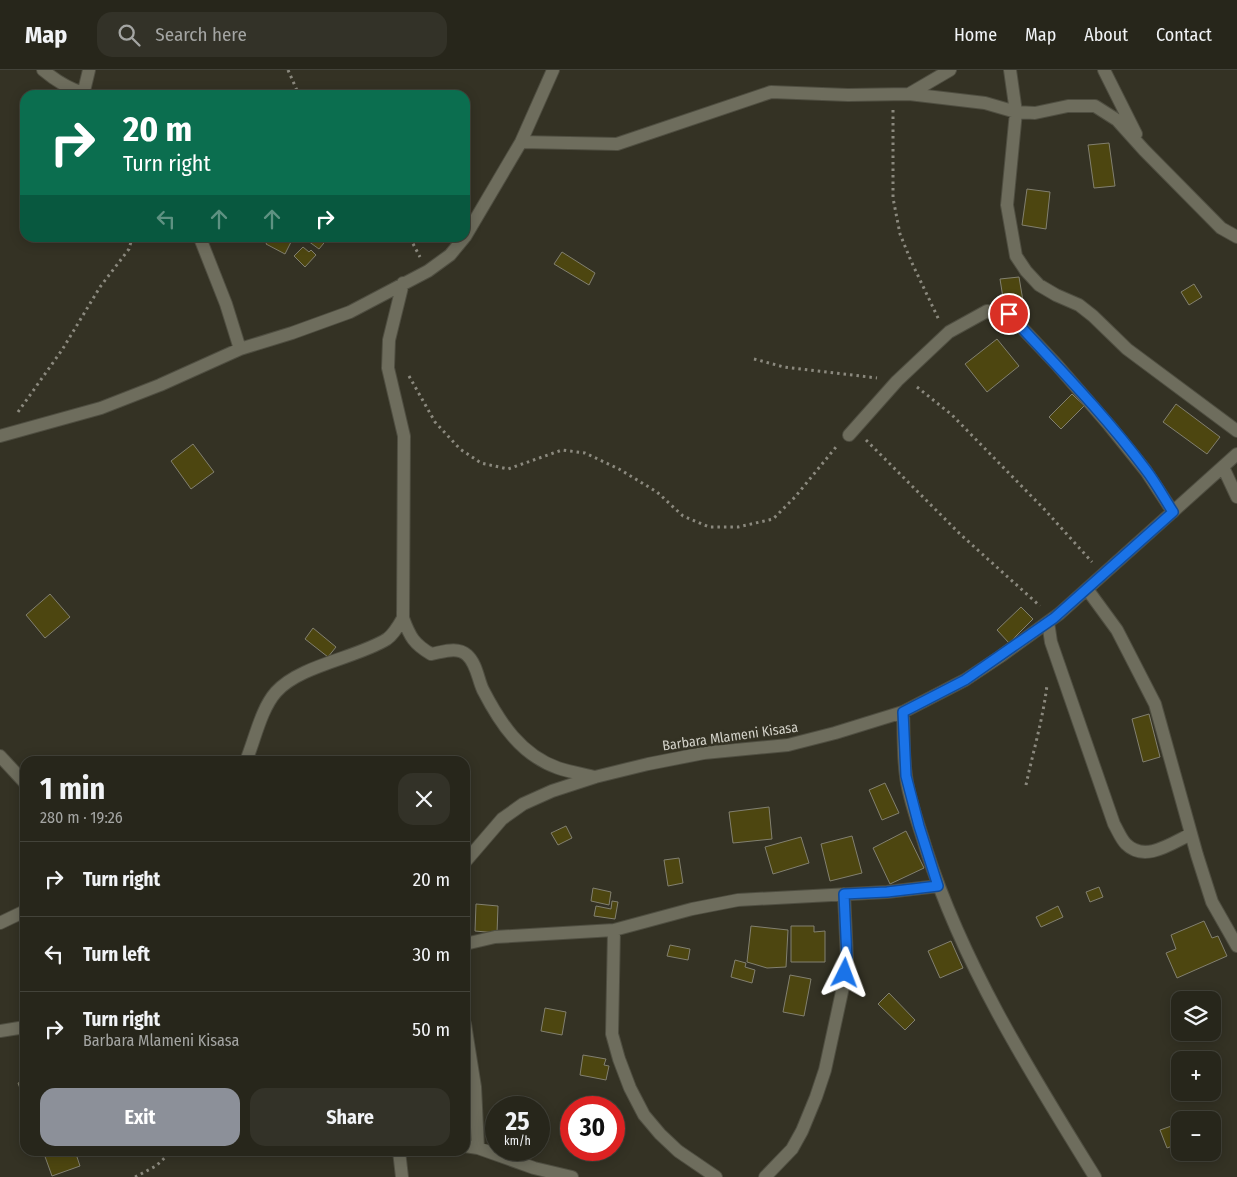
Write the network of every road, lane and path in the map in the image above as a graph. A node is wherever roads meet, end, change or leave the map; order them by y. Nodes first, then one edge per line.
1 (43, 70) edge
2 (89, 70) edge
3 (288, 70) edge
4 (553, 70) edge
5 (950, 70) edge
6 (1010, 70) edge
7 (1104, 70) edge
8 (70, 90) edge
9 (84, 90) edge
10 (297, 90) edge
11 (892, 94) junction
12 (909, 94) junction
13 (1016, 112) junction
14 (521, 142) junction
15 (1144, 150) junction
16 (470, 229) edge
17 (1237, 237) edge
18 (131, 242) edge
19 (202, 242) edge
20 (461, 242) edge
21 (403, 283) junction
22 (946, 335) junction
23 (240, 349) junction
24 (754, 359) dead end
25 (408, 373) dead end
26 (897, 381) junction
27 (1237, 431) edge
28 (1, 435) edge
29 (849, 435) junction
30 (1237, 454) edge
31 (1223, 467) junction
32 (1237, 497) edge
33 (1173, 512) junction
34 (1103, 574) junction
35 (1086, 589) junction
36 (403, 618) junction
37 (1051, 620) junction
38 (1047, 677) dead end
39 (903, 712) junction
40 (248, 756) edge
41 (1, 758) edge
42 (595, 777) junction
43 (20, 778) edge
44 (1026, 785) dead end
45 (1191, 834) junction
46 (470, 856) edge
47 (938, 886) junction
48 (844, 894) junction
49 (20, 913) edge
50 (0, 923) edge
51 (614, 930) junction
52 (470, 943) edge
53 (1237, 946) edge
54 (20, 1028) edge
55 (0, 1031) edge
56 (470, 1056) edge
57 (471, 1147) edge
58 (167, 1156) edge
59 (400, 1156) edge
60 (135, 1177) edge
61 (402, 1177) edge
62 (572, 1177) edge
63 (716, 1177) edge
64 (765, 1177) edge
65 (1095, 1177) edge

1 - 8 street
2 - 9 street
3 - 10 path
4 - 14 street
5 - 12 street
6 - 13 street
7 - 15 street
11 - 12 street
11 - 14 street
11 - 22 path
12 - 13 street
13 - 15 street
13 - 27 street
14 - 16 street
15 - 17 street
18 - 28 path
19 - 23 street
20 - 21 street
21 - 23 street
21 - 36 street
22 - 26 street
22 - 33 street
23 - 28 street
24 - 26 path
25 - 29 path
26 - 29 street
26 - 34 path
29 - 37 path
30 - 31 street, Barbara Mlameni Kisasa
31 - 32 street
31 - 33 street, Barbara Mlameni Kisasa
33 - 34 street, Barbara Mlameni Kisasa
34 - 35 street, Barbara Mlameni Kisasa
35 - 37 street, Barbara Mlameni Kisasa
35 - 45 street
36 - 40 street
36 - 42 street
37 - 39 street, Barbara Mlameni Kisasa
37 - 45 street
38 - 44 path
39 - 42 street, Barbara Mlameni Kisasa
39 - 47 street
41 - 43 street
42 - 46 street, Barbara Mlameni Kisasa
45 - 53 street
47 - 48 street
47 - 65 street
48 - 51 street
48 - 64 street
49 - 50 street
51 - 52 street
51 - 63 street
54 - 55 street
56 - 57 street
57 - 62 street
58 - 60 path
59 - 61 street

